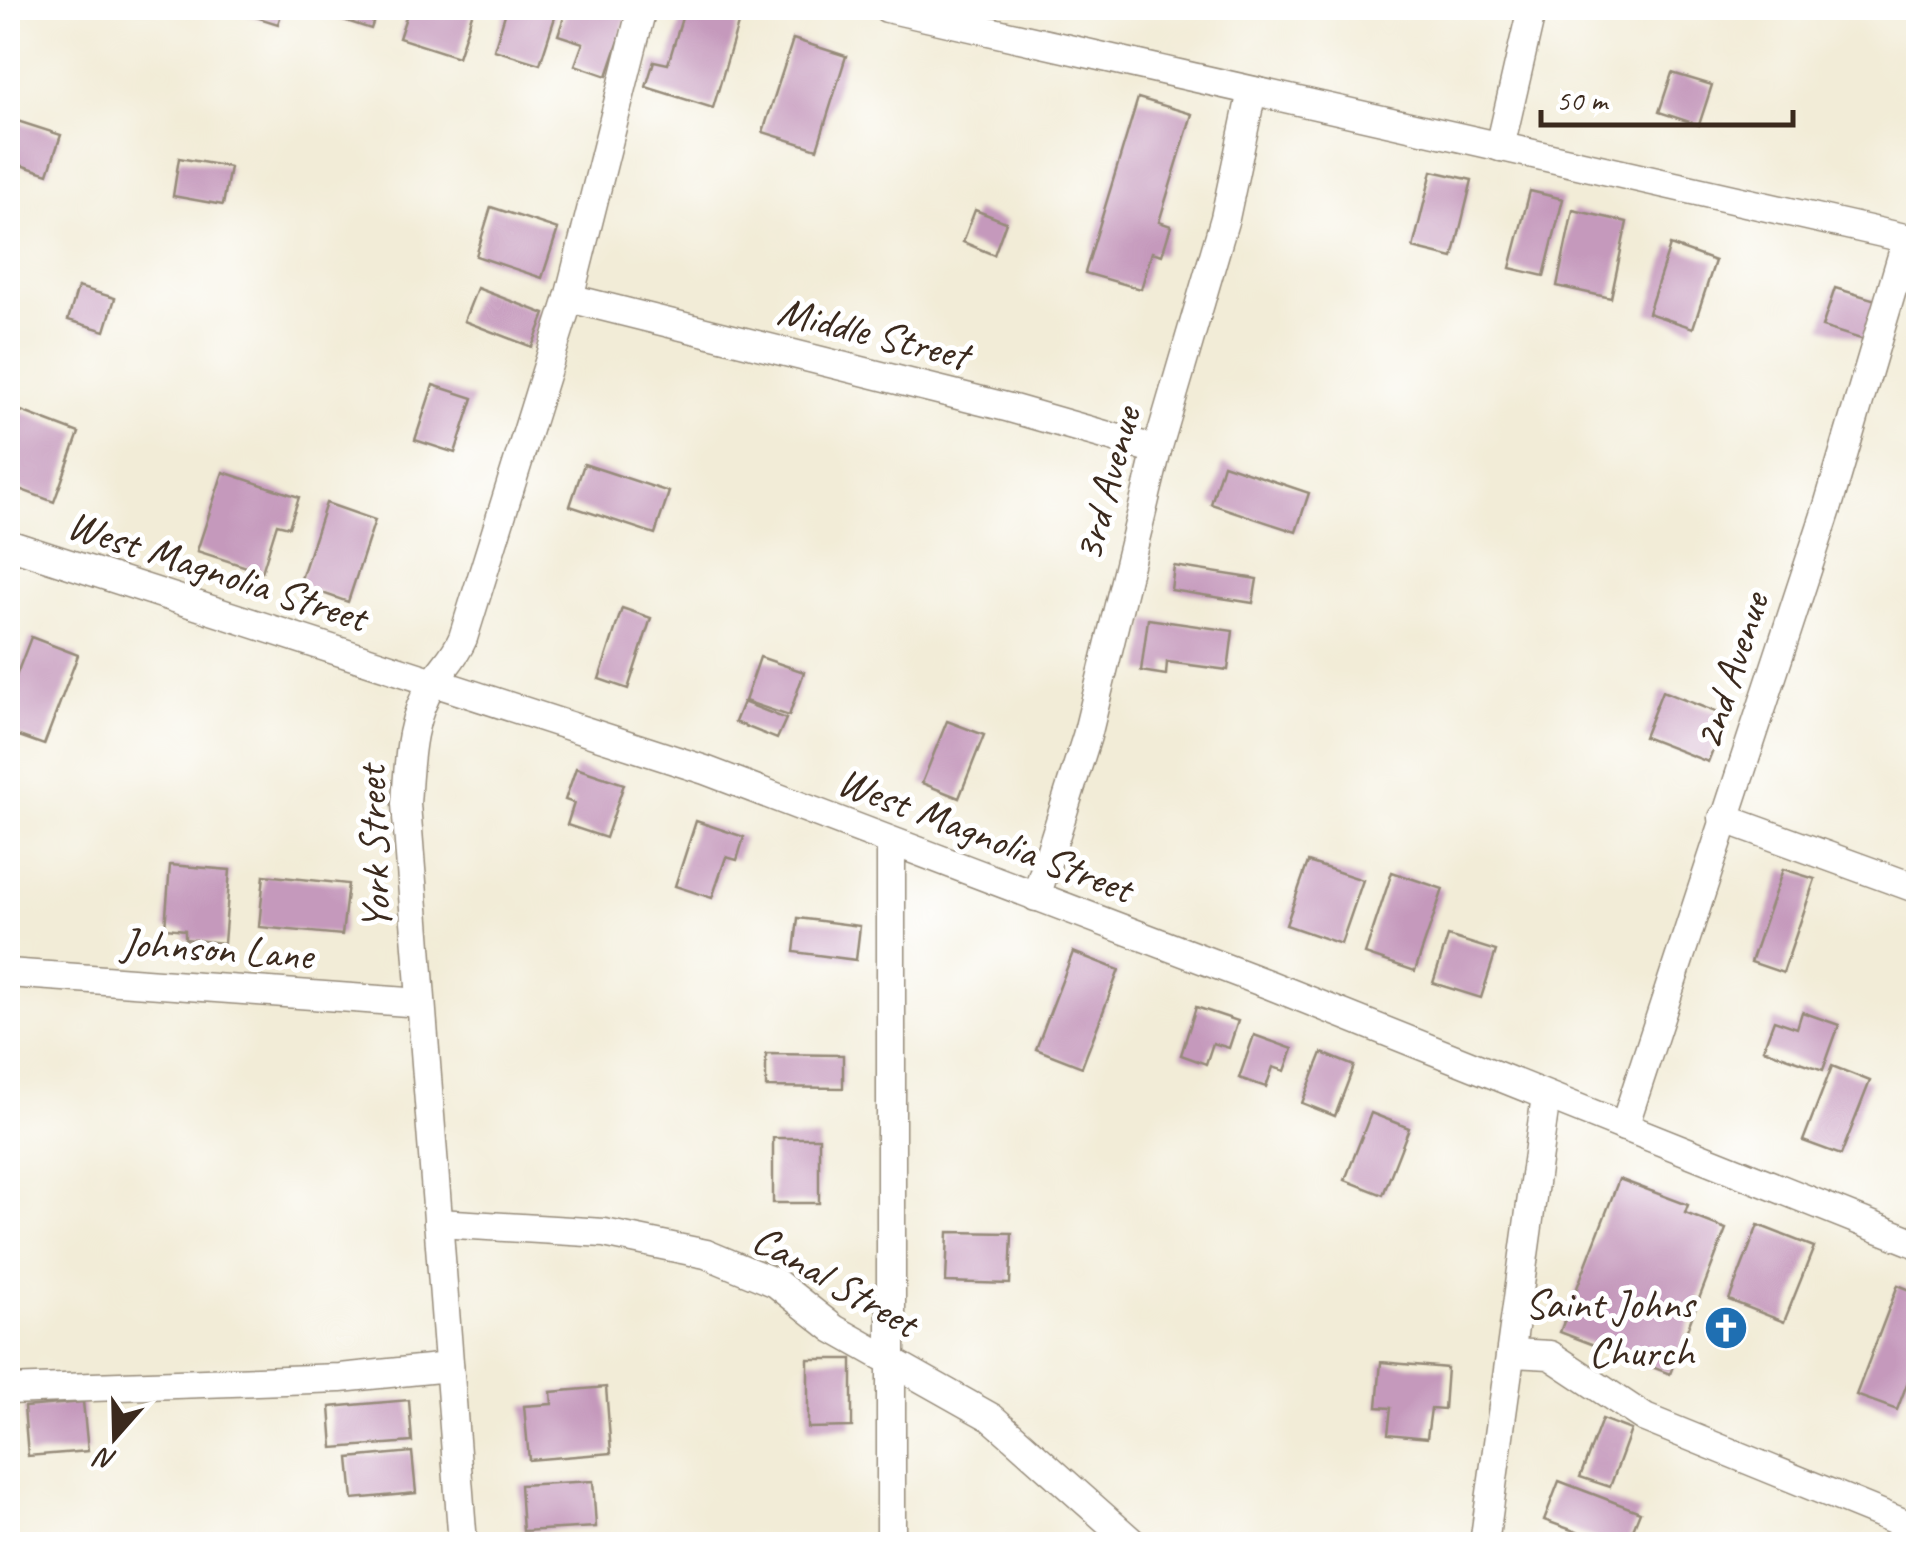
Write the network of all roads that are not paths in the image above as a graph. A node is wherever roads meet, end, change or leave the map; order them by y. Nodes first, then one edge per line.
1 (642, 8) edge
2 (887, 8) edge
3 (1532, 8) edge
4 (1252, 91) junction
5 (1500, 147) junction
6 (1913, 240) edge
7 (569, 298) junction
8 (1156, 450) junction
9 (8, 544) edge
10 (433, 682) junction
11 (1723, 818) junction
12 (891, 843) junction
13 (1918, 890) edge
14 (1036, 897) junction
15 (8, 973) edge
16 (422, 1003) junction
17 (1546, 1096) junction
18 (1624, 1126) junction
19 (438, 1223) junction
20 (1918, 1244) edge
21 (1512, 1353) junction
22 (892, 1362) junction
23 (449, 1366) junction
24 (8, 1390) edge
25 (1918, 1529) edge
26 (463, 1544) edge
27 (891, 1544) edge
28 (1134, 1544) edge
29 (1484, 1544) edge

1 - 7 street, York Street
2 - 4 street
3 - 5 street
4 - 5 street
4 - 8 street, 3rd Avenue
5 - 6 street
6 - 11 street, 2nd Avenue
7 - 8 street, Middle Street
7 - 10 street, York Street
8 - 14 street, 3rd Avenue
9 - 10 street, West Magnolia Street
10 - 12 street, West Magnolia Street
10 - 16 street, York Street
11 - 13 street
11 - 18 street, 2nd Avenue
12 - 14 street, West Magnolia Street
12 - 22 street
14 - 17 street, West Magnolia Street
15 - 16 street, Johnson Lane
16 - 19 street, York Street
17 - 18 street, West Magnolia Street
17 - 21 street
18 - 20 street, West Magnolia Street
19 - 22 street, Canal Street
19 - 23 street, York Street
21 - 25 street
21 - 29 street
22 - 27 street
22 - 28 street, Canal Street
23 - 24 street
23 - 26 street, York Street

